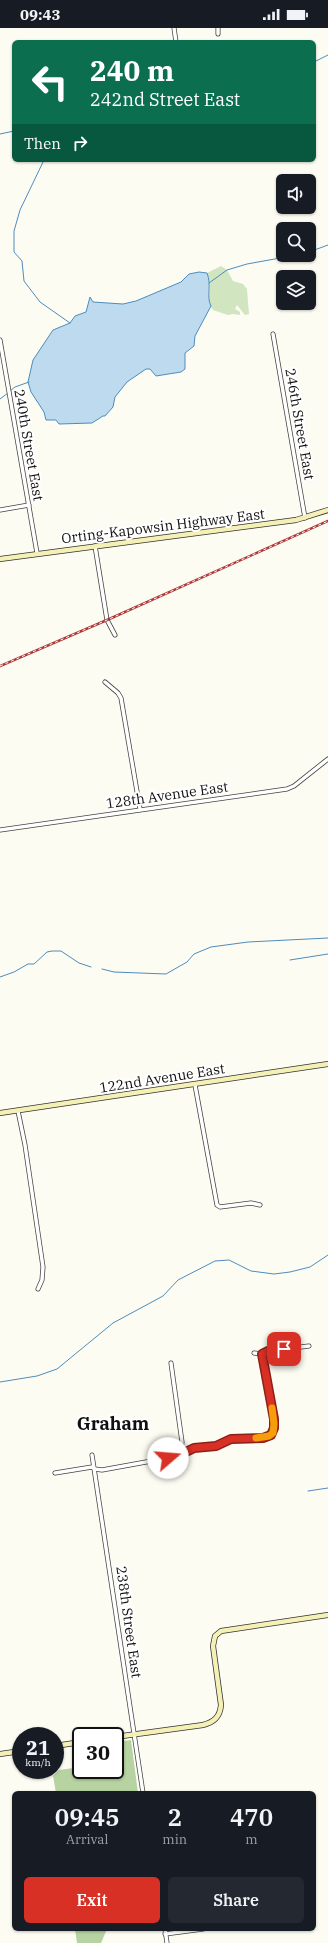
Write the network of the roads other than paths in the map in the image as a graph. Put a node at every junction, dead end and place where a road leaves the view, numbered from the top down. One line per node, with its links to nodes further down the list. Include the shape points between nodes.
1 (174, 28): 4 (street)
2 (218, 28): 3 (street)
3 (218, 34)
4 (176, 40)
5 (273, 334): 10 (street, 246th Street East)
6 (0, 340): 7 (street, 240th Street East)
7 (29, 505): 8 (street); 12 (street, 240th Street East)
8 (0, 510)
9 (328, 510): 10 (street, Orting-Kapowsin Highway East)
10 (305, 518): 11 (street, Orting-Kapowsin Highway East)
11 (95, 546): 12 (street, Orting-Kapowsin Highway East); 14 (street, via 107,620)
12 (36, 553): 13 (street, Orting-Kapowsin Highway East)
13 (0, 559)
14 (115, 635)
15 (105, 682): 17 (street, via 121,698)
16 (328, 759): 17 (street, 128th Avenue East, via 289,788)
17 (140, 809): 18 (street, 128th Avenue East)
18 (0, 830)
19 (328, 1064): 20 (street, 122nd Avenue East)
20 (195, 1085): 21 (street, 122nd Avenue East); 23 (street, via 217,1205)
21 (18, 1111): 22 (street, 122nd Avenue East); 24 (street, via 26,1145 42,1267 42,1280)
22 (0, 1113)
23 (260, 1205)
24 (38, 1289)
25 (309, 1346): 27 (street)
26 (254, 1353): 27 (street)
27 (262, 1354): 30 (street, via 274,1419 271,1435 263,1438 231,1439 216,1446 194,1448)
28 (171, 1364): 30 (street, via 182,1442 180,1450)
29 (92, 1455): 31 (street, 238th Street East)
30 (168, 1458): 31 (street)
31 (95, 1469): 32 (street, via 89,1467); 34 (street, 238th Street East)
32 (55, 1473)
33 (328, 1615): 34 (street, via 225,1630 216,1635 213,1646 221,1705 218,1717 203,1725)
34 (134, 1734): 35 (street); 38 (street, 238th Street East)
35 (124, 1736)
36 (12, 1752): 37 (street)
37 (0, 1754)
38 (144, 1791)
39 (164, 1931): 41 (street)
40 (188, 1931): 41 (street)
41 (165, 1934): 42 (street)
42 (167, 1943)

